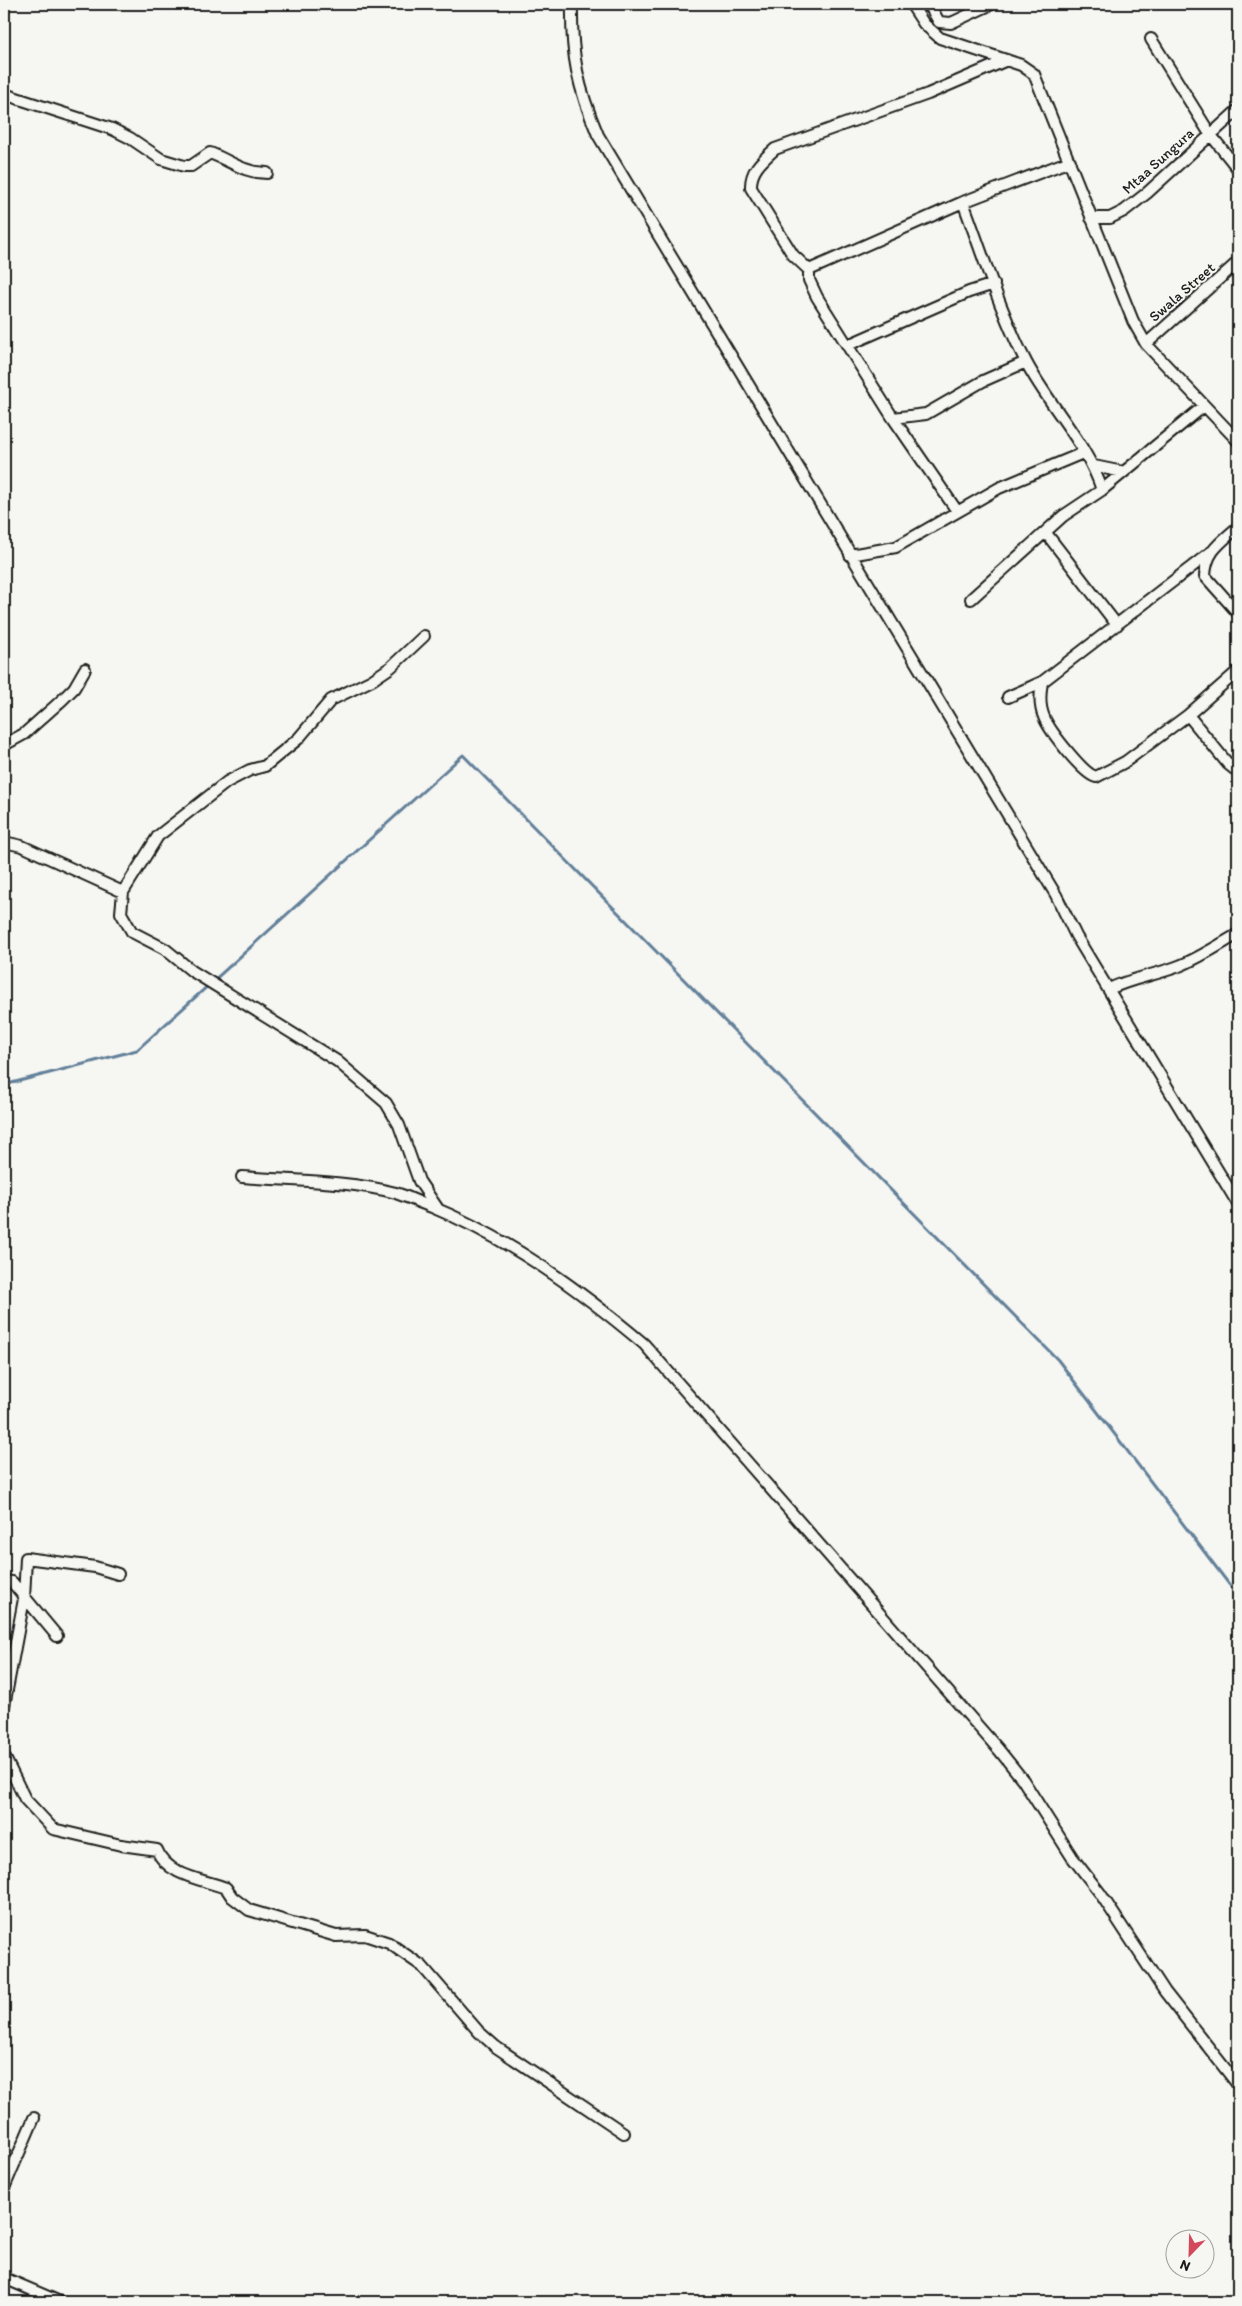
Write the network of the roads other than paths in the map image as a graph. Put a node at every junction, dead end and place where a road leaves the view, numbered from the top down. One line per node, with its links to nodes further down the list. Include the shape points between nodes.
1 (572, 4): 32 (street, via 573,60 598,136)
2 (911, 4): 6 (street, via 924,24 940,38)
3 (929, 4): 4 (street, via 938,22 947,24)
4 (992, 4)
5 (1151, 40): 9 (street)
6 (1007, 60): 10 (street, via 1034,74); 16 (street, via 928,94 775,149 758,164 750,178 751,188 793,254)
7 (4, 94): 12 (street, via 112,129 161,160 173,164 191,166 210,153 251,173)
8 (1238, 110): 9 (street, Mtaa Sungura)
9 (1210, 134): 11 (street); 14 (street, Mtaa Sungura, via 1124,211 1110,218)
10 (1070, 161): 13 (street); 14 (street)
11 (1238, 169)
12 (267, 173)
13 (963, 202): 16 (street); 17 (street)
14 (1091, 218): 18 (street, via 1133,321)
15 (1238, 262): 18 (street, Swala Street)
16 (809, 270): 19 (street, via 809,280 817,297)
17 (994, 284): 19 (street, via 951,299); 20 (street)
18 (1146, 344): 21 (street)
19 (848, 345): 22 (street)
20 (1026, 362): 22 (street, via 983,381 926,414); 24 (street)
21 (1204, 406): 23 (street); 26 (street)
22 (893, 418): 28 (street)
23 (1238, 441)
24 (1083, 453): 25 (street); 28 (street, via 999,488)
25 (1094, 466): 26 (street); 27 (street)
26 (1123, 472): 27 (street)
27 (1102, 490): 30 (street, via 1063,516)
28 (958, 512): 32 (street, via 896,547)
29 (1238, 527): 31 (street)
30 (1046, 533): 33 (street); 35 (street)
31 (1211, 552): 34 (street, via 1206,576); 35 (street)
32 (850, 555): 47 (street)
33 (971, 598)
34 (1238, 613)
35 (1117, 625): 39 (street)
36 (424, 636): 45 (street, via 392,667 330,700 298,739 265,766 227,782 158,836)
37 (85, 669): 42 (street, via 62,700 24,734)
38 (1238, 671): 41 (street)
39 (1042, 682): 40 (street); 41 (street, via 1040,701 1044,717 1079,766 1096,777 1125,762)
40 (1008, 697)
41 (1188, 715): 43 (street)
42 (4, 745)
43 (1238, 772)
44 (4, 842): 45 (street, via 22,846)
45 (123, 892): 50 (street, via 121,912 132,932 165,949 192,970 337,1061 386,1103 399,1125 419,1181)
46 (1238, 934): 47 (street, via 1182,965 1126,981)
47 (1109, 990): 49 (street)
48 (242, 1177): 50 (street, via 355,1185 398,1194)
49 (1238, 1204)
50 (439, 1210): 57 (street, via 511,1246 600,1307 644,1344 999,1750 1023,1780 1165,1992)
51 (118, 1574): 53 (street, via 95,1567 26,1558)
52 (4, 1581): 53 (street, via 12,1582)
53 (24, 1599): 54 (street); 55 (street)
54 (56, 1636)
55 (4, 1706)
56 (4, 1756): 59 (street, via 25,1799 53,1829 156,1850 161,1861 177,1872 226,1888 249,1910 336,1936 365,1935 389,1944 422,1966 496,2047)
57 (1238, 2085)
58 (34, 2118): 60 (street)
59 (624, 2133)
60 (4, 2188)
61 (4, 2278): 62 (street)
62 (60, 2302)

